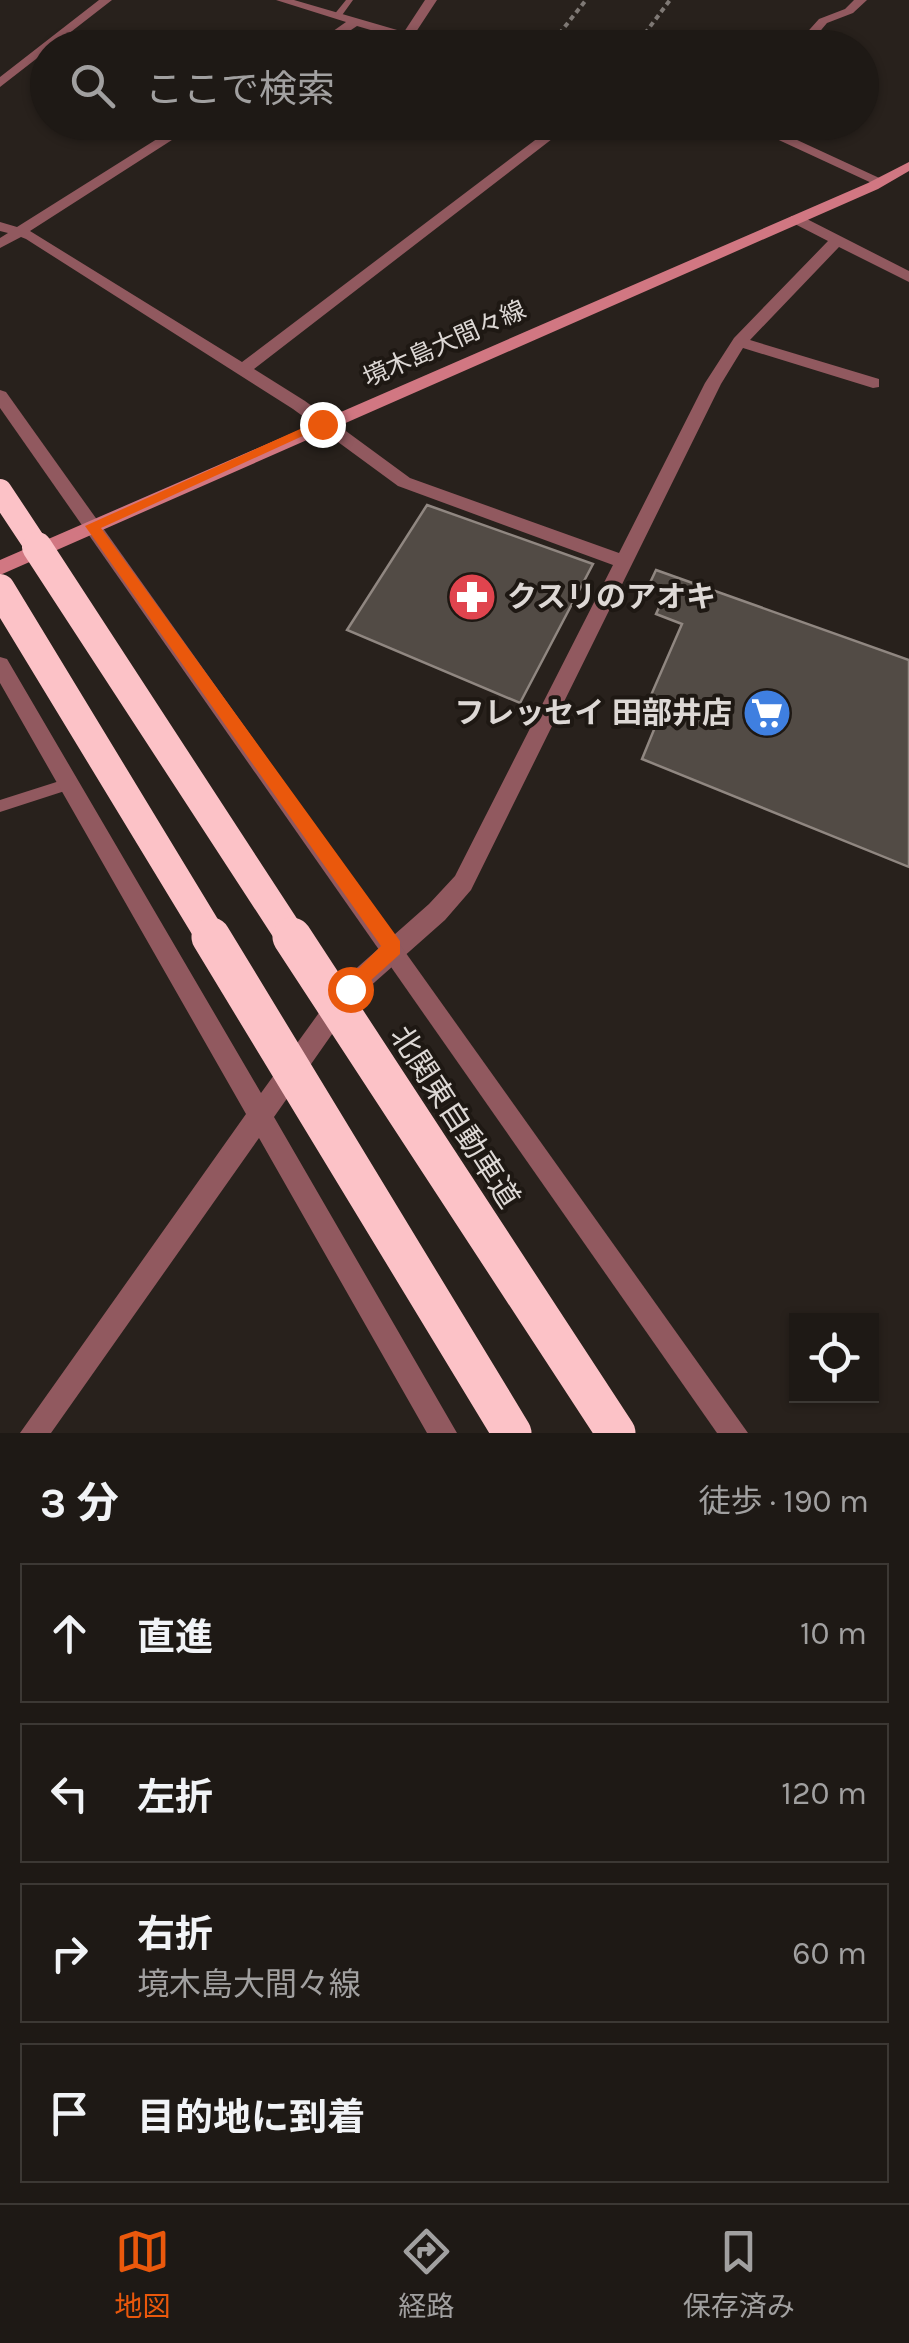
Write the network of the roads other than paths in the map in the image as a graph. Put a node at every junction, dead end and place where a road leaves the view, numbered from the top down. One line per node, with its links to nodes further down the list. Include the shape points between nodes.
1 (106, 0): 9 (street)
2 (282, 0): 6 (street)
3 (350, 0): 7 (lane)
4 (431, 0): 12 (street)
5 (861, 0): 13 (street)
6 (297, 2): 7 (street)
7 (337, 16): 8 (street)
8 (356, 22): 10 (street); 11 (street)
9 (67, 30)
10 (343, 30)
11 (385, 30)
12 (411, 30)
13 (814, 30)
14 (30, 59): 15 (street)
15 (0, 82)
16 (165, 140): 23 (street)
17 (544, 140): 28 (street)
18 (786, 140): 20 (street)
19 (909, 166): 20 (main road, 境木島大間々線)
20 (881, 182): 21 (main road, 境木島大間々線)
21 (796, 219): 24 (street); 31 (main road, 境木島大間々線)
22 (0, 226): 23 (street)
23 (19, 231): 25 (street); 28 (street)
24 (837, 240): 26 (street); 27 (street)
25 (0, 244)
26 (909, 276)
27 (738, 342): 29 (street); 34 (street)
28 (242, 370): 31 (street)
29 (873, 383)
30 (0, 396): 33 (street)
31 (322, 424): 33 (main road, 境木島大間々線); 34 (street, via 404,482)
32 (0, 491): 45 (highway, 北関東自動車道, bridge)
33 (92, 526): 35 (main road, 境木島大間々線); 40 (street)
34 (625, 562): 40 (street, via 462,883 443,910)
35 (0, 568)
36 (0, 589): 44 (highway, bridge)
37 (0, 665): 38 (street)
38 (68, 784): 39 (lane); 41 (street)
39 (0, 806)
40 (393, 948): 41 (street, via 350,989); 46 (street)
41 (262, 1118): 42 (street); 43 (street)
42 (34, 1433)
43 (443, 1433)
44 (512, 1433)
45 (616, 1433)
46 (734, 1433)

